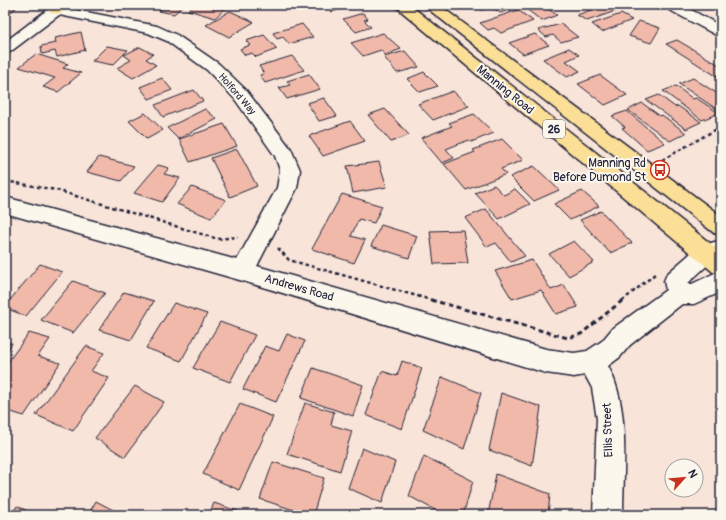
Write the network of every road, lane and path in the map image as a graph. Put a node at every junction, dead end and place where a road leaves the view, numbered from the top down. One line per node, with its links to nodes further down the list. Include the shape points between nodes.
1 (401, 5): 13 (main road, Manning Road / 26)
2 (430, 5): 11 (main road, Manning Road / 26)
3 (671, 5): 5 (street)
4 (59, 7): 6 (street); 12 (street, Holford Way, via 152,29 172,38 213,67 240,94 284,154 290,170 287,188)
5 (721, 32)
6 (5, 49)
7 (721, 127): 8 (path)
8 (658, 162)
9 (5, 181): 12 (path, via 56,190 218,239 243,237)
10 (5, 205): 14 (street, Andrews Road)
11 (721, 227)
12 (258, 241): 14 (street, Holford Way); 15 (path, via 277,248 290,260 568,338 581,334)
13 (716, 256): 17 (street, via 675,281)
14 (243, 271): 18 (street, Andrews Road, via 546,360 574,365)
15 (658, 272)
16 (721, 280): 17 (street, via 694,294)
17 (678, 294): 18 (street)
18 (592, 362): 19 (street, Ellis Street, via 604,385 610,419)
19 (608, 515)

